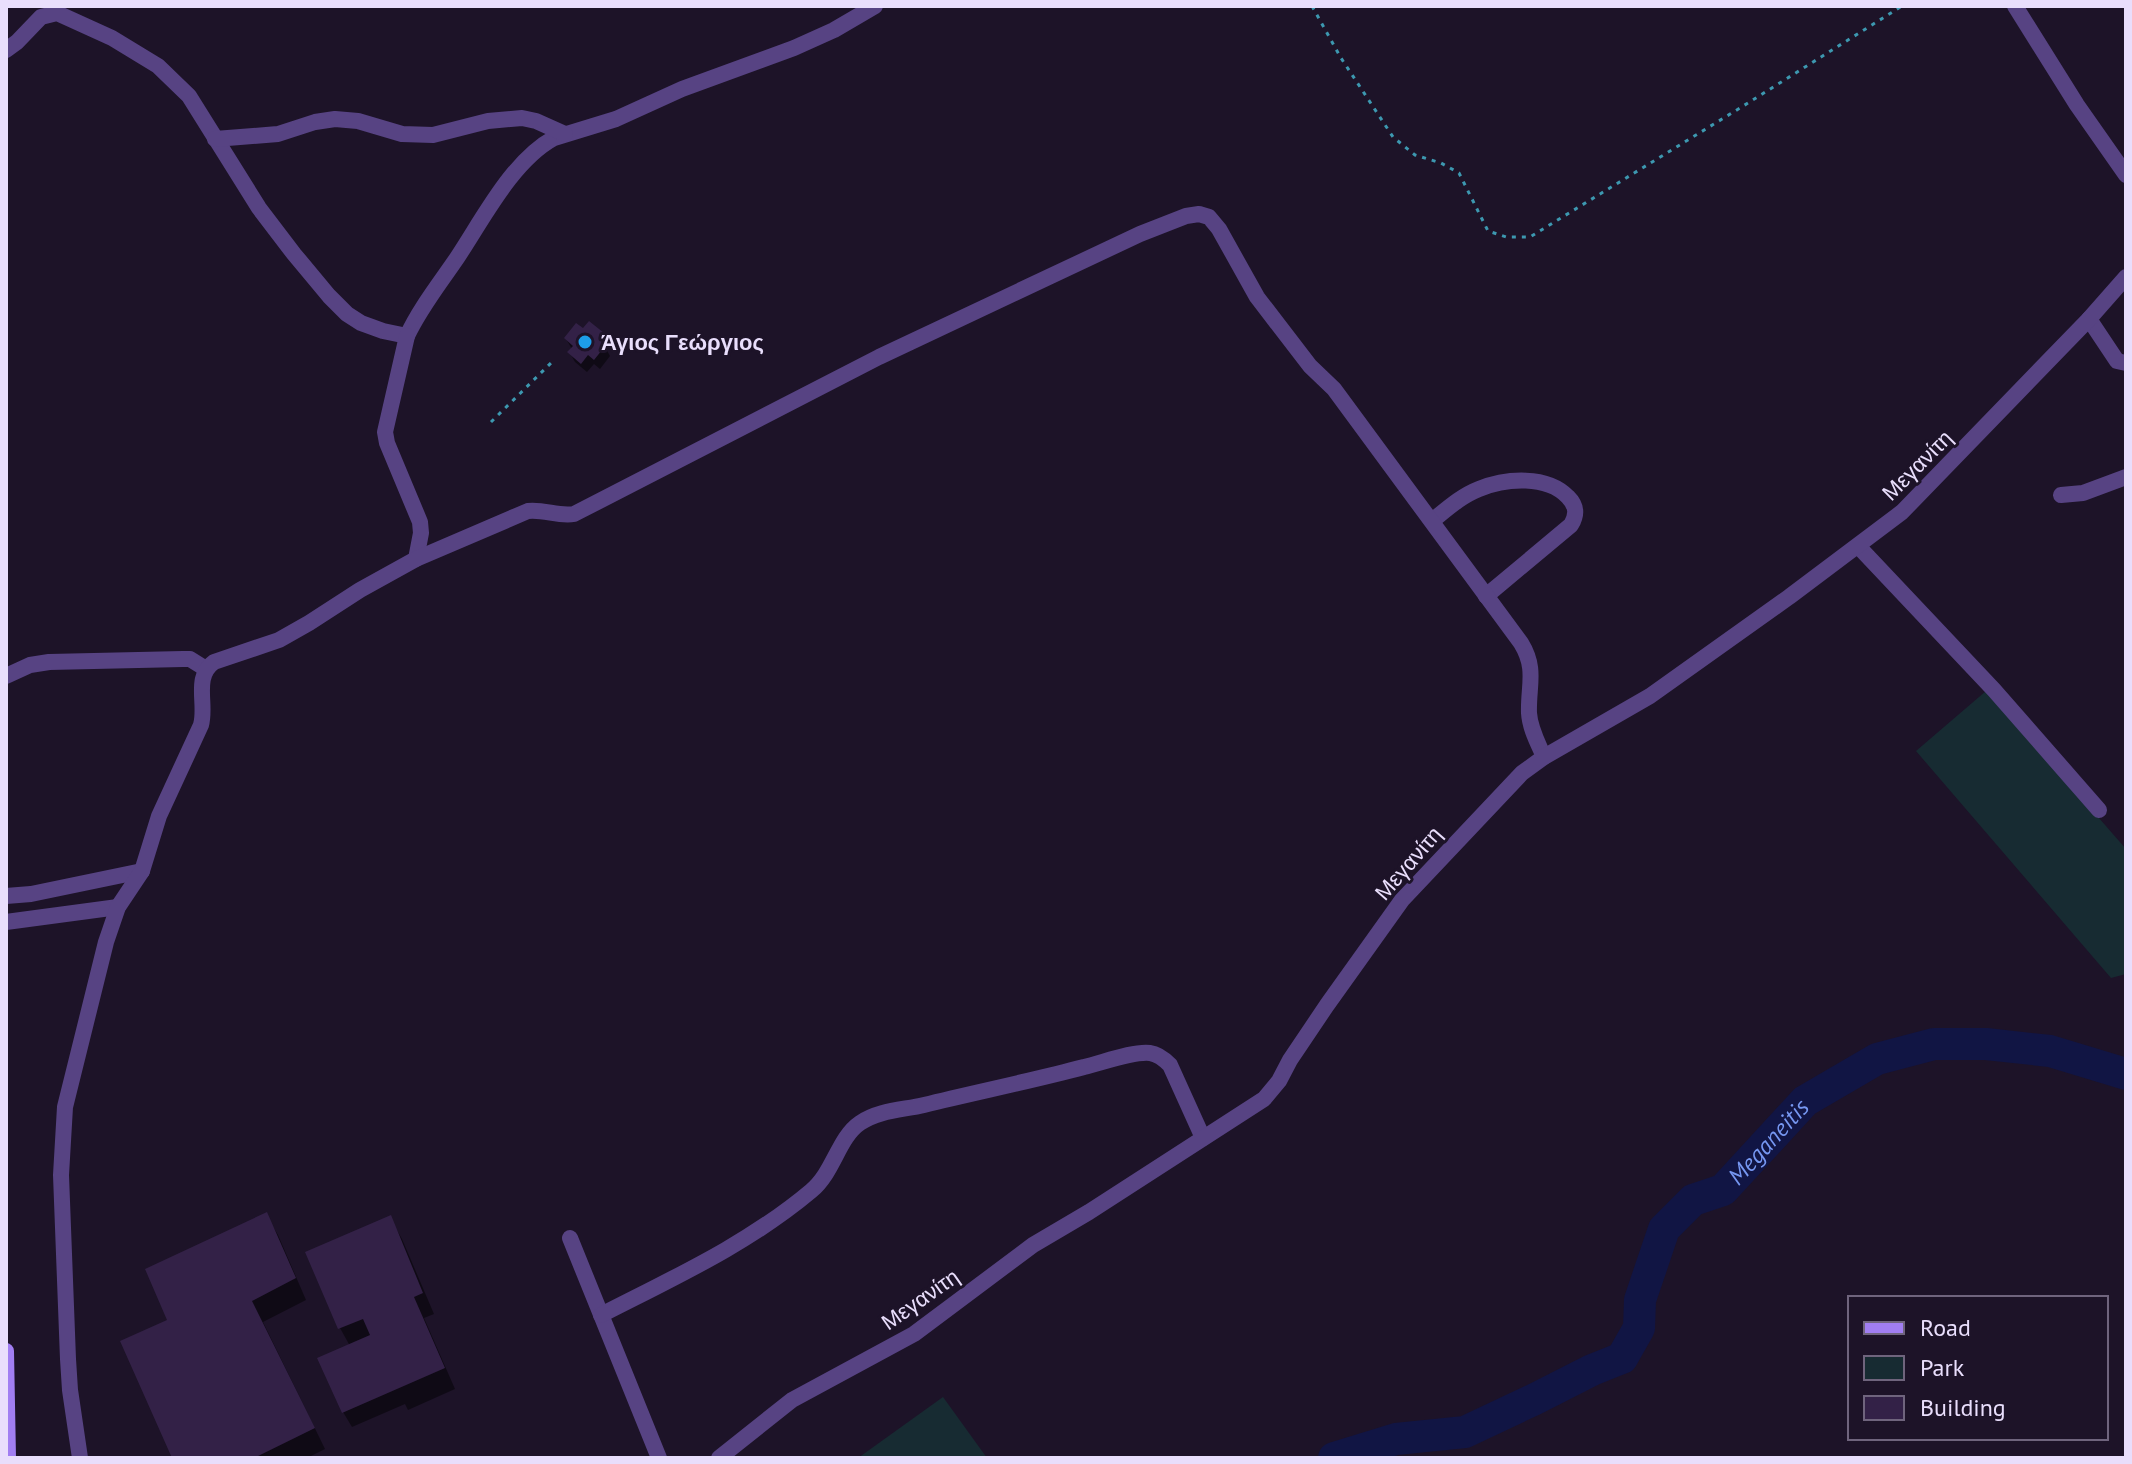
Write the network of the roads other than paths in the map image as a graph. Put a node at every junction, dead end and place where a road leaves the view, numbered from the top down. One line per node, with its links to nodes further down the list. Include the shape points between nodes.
1 (875, 6): 5 (street, via 794,48)
2 (2015, 6): 7 (street)
3 (51, 10): 4 (street); 6 (street, via 158,66 189,96)
4 (6, 50)
5 (565, 134): 6 (street, via 522,118 433,135 402,134 335,119 278,134); 10 (street, via 545,143 516,172)
6 (215, 139): 10 (street, via 267,218 329,296 361,323)
7 (2126, 175)
8 (2126, 277): 9 (street, Μεγανίτη)
9 (2089, 319): 11 (street); 16 (street, Μεγανίτη, via 1912,503)
10 (407, 336): 17 (street, via 385,432 420,522)
11 (2121, 362): 12 (street)
12 (2126, 377)
13 (2126, 477): 14 (street)
14 (2061, 495)
15 (1432, 521): 17 (street, via 1334,389 1257,297 1219,229 1199,214 1140,234 879,357 574,514 528,511); 18 (street); 18 (street, via 1467,494 1500,483 1546,483 1570,499 1575,507 1571,525)
16 (1858, 546): 21 (street, Μεγανίτη, via 1650,696); 22 (street)
17 (416, 559): 19 (street, via 279,640)
18 (1486, 596): 21 (street, via 1527,653 1532,676 1530,724)
19 (206, 669): 20 (street, via 190,659 49,662); 23 (street, via 201,725 159,816)
20 (6, 676)
21 (1544, 757): 27 (street, Μεγανίτη, via 1508,786 1402,900 1271,1091)
22 (2099, 810)
23 (142, 871): 24 (street); 25 (street)
24 (6, 896)
25 (118, 907): 26 (street); 32 (street, via 65,1107 61,1149 68,1359)
26 (6, 922)
27 (1203, 1138): 29 (street, via 1170,1065 1149,1053 883,1112 859,1123 813,1190 773,1220 724,1252); 34 (street, Μεγανίτη, via 1033,1245 914,1334 792,1400)
28 (570, 1238): 29 (street)
29 (601, 1315): 33 (street)
30 (6, 1351): 31 (main road)
31 (8, 1458)
32 (80, 1458)
33 (659, 1458)
34 (719, 1458)

